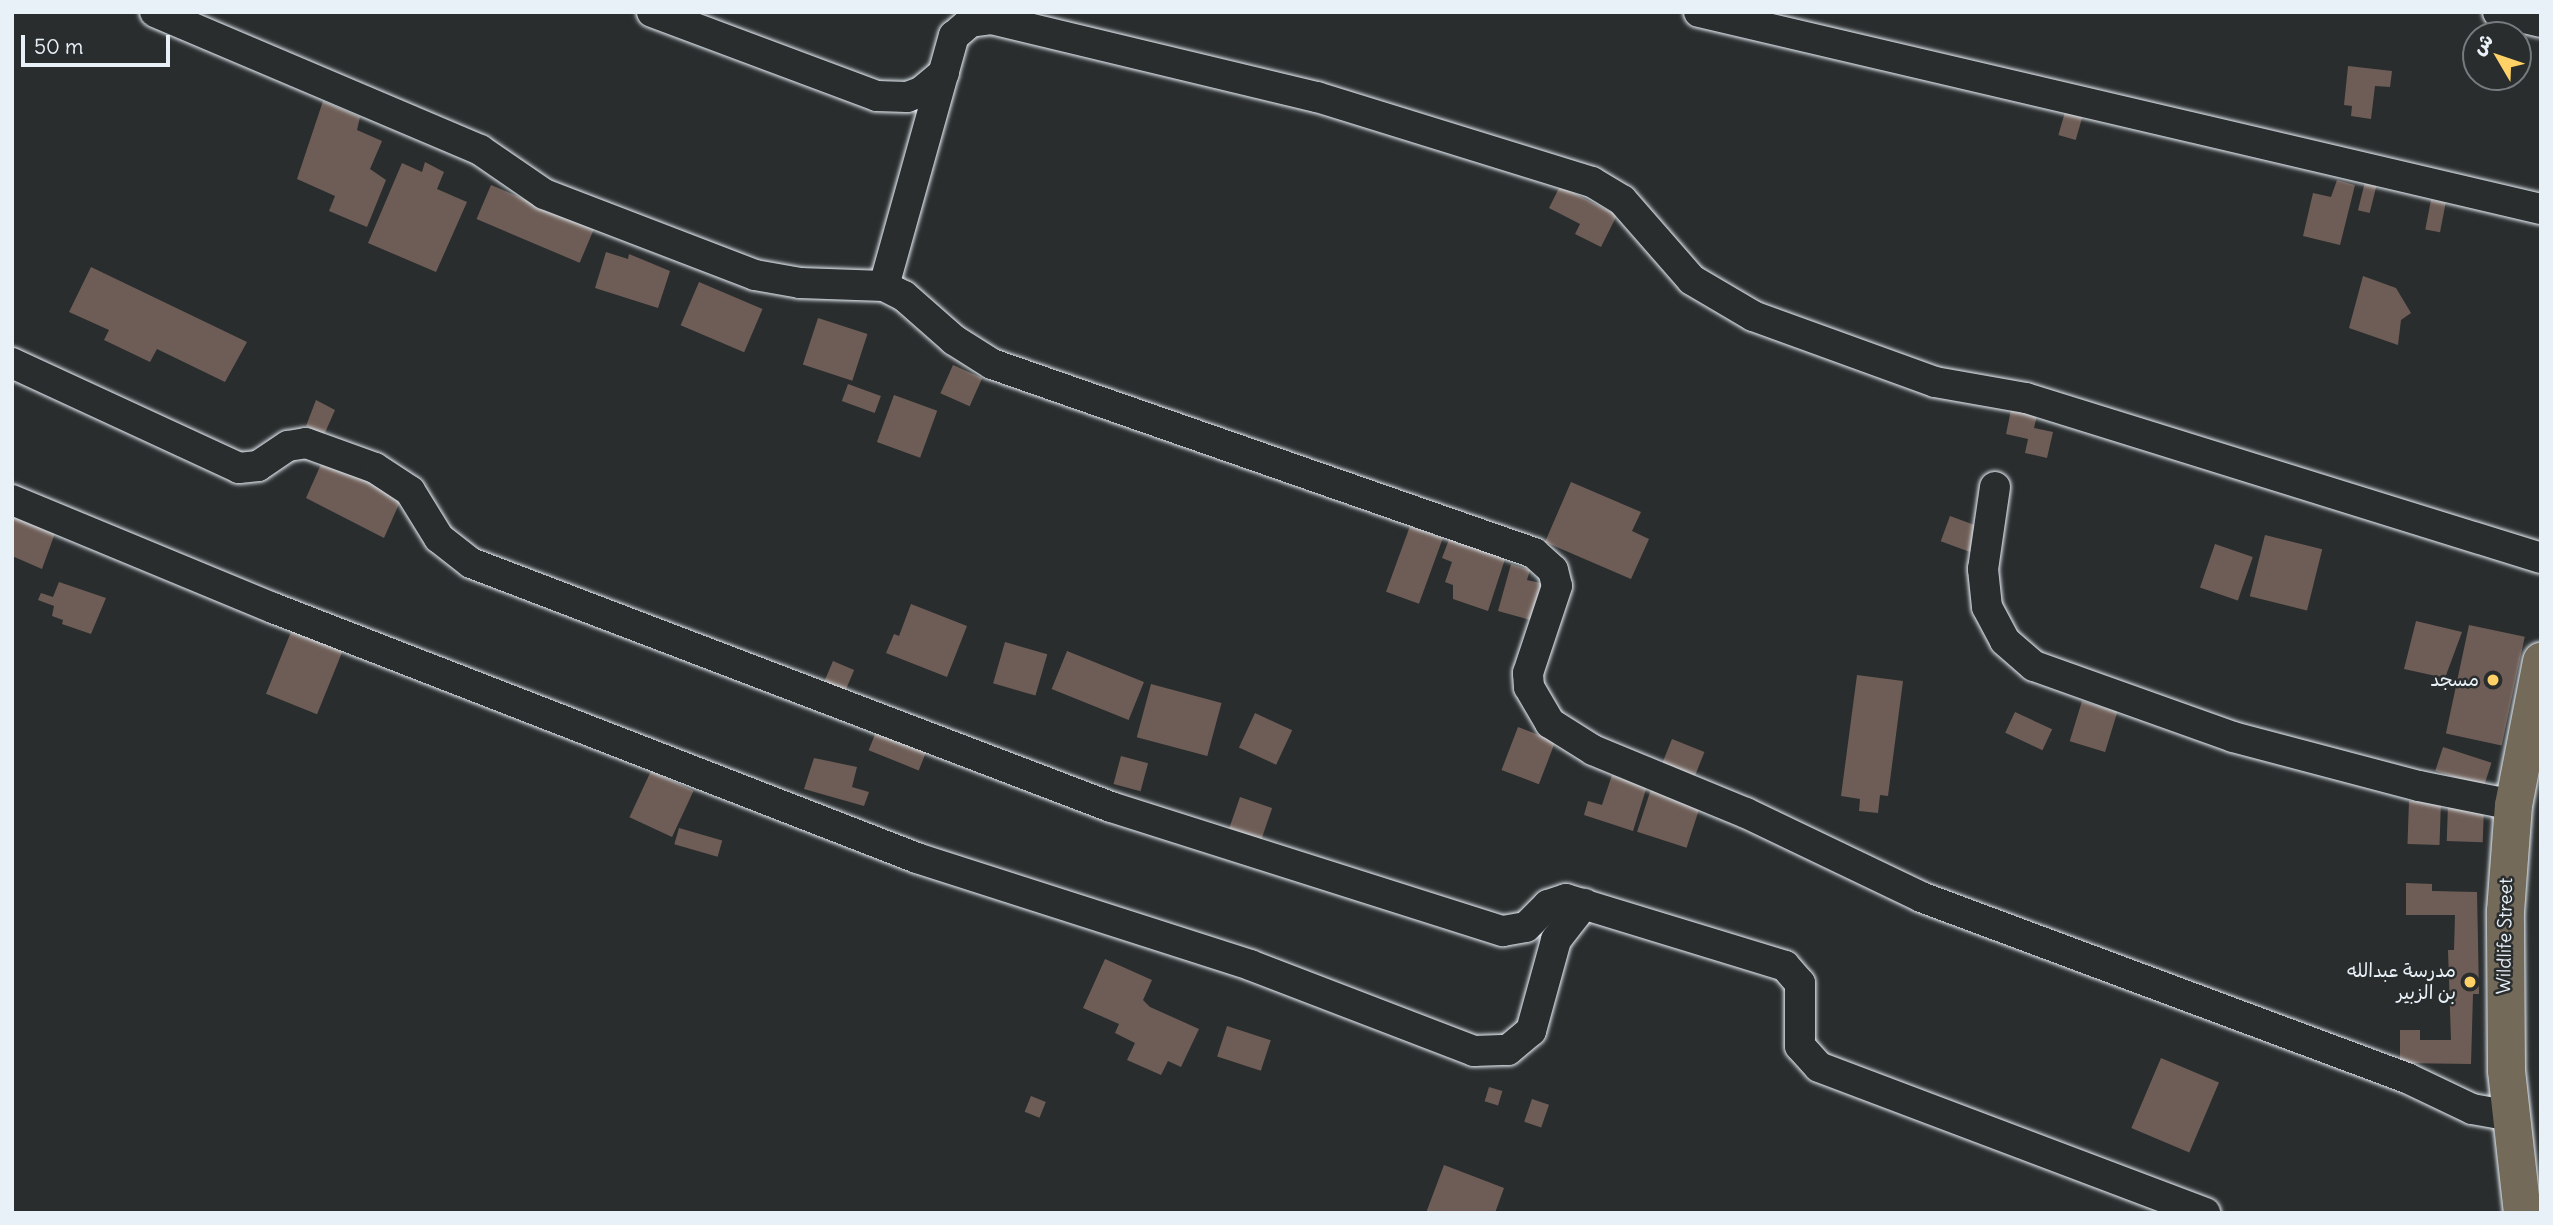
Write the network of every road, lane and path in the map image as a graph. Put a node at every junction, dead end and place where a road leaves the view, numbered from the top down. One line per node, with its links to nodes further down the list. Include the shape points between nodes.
1 (155, 12): 9 (street, via 480,150 544,194 755,275 800,283)
2 (652, 12): 7 (street, via 877,96 907,97)
3 (1699, 12): 8 (street)
4 (2498, 12): 6 (street)
5 (1015, 19): 7 (street, via 970,22 954,36); 13 (street, via 1317,97 1592,182 1622,200 1692,280 1754,316 1935,382 2026,398)
6 (2541, 22)
7 (944, 73): 9 (street)
8 (2541, 209)
9 (884, 286): 17 (street, via 904,296 954,340 992,364 1542,557 1553,570 1557,586 1528,673 1533,701 1550,723 1616,762 1746,813 1920,897 2407,1078 2472,1109)
10 (12, 363): 16 (street, via 239,468 258,466 288,446 306,443 375,468 410,491 439,538 471,563 1111,807 1503,931 1526,927 1553,901)
11 (1996, 487): 15 (street, via 1983,569 1987,607 2005,642 2034,666 2233,737 2418,786)
12 (12, 500): 16 (street, via 273,608 858,835 1009,889 1273,973 1474,1051 1507,1050 1531,1031 1556,940)
13 (2541, 558)
14 (2541, 661): 15 (main road, Wildlife Street)
15 (2512, 804): 17 (main road, Wildlife Street, via 2504,964)
16 (1584, 904): 19 (street, via 1792,970 1801,991 1800,1046 1819,1067)
17 (2511, 1116): 18 (main road, Wildlife Street)
18 (2528, 1209)
19 (2205, 1213)

